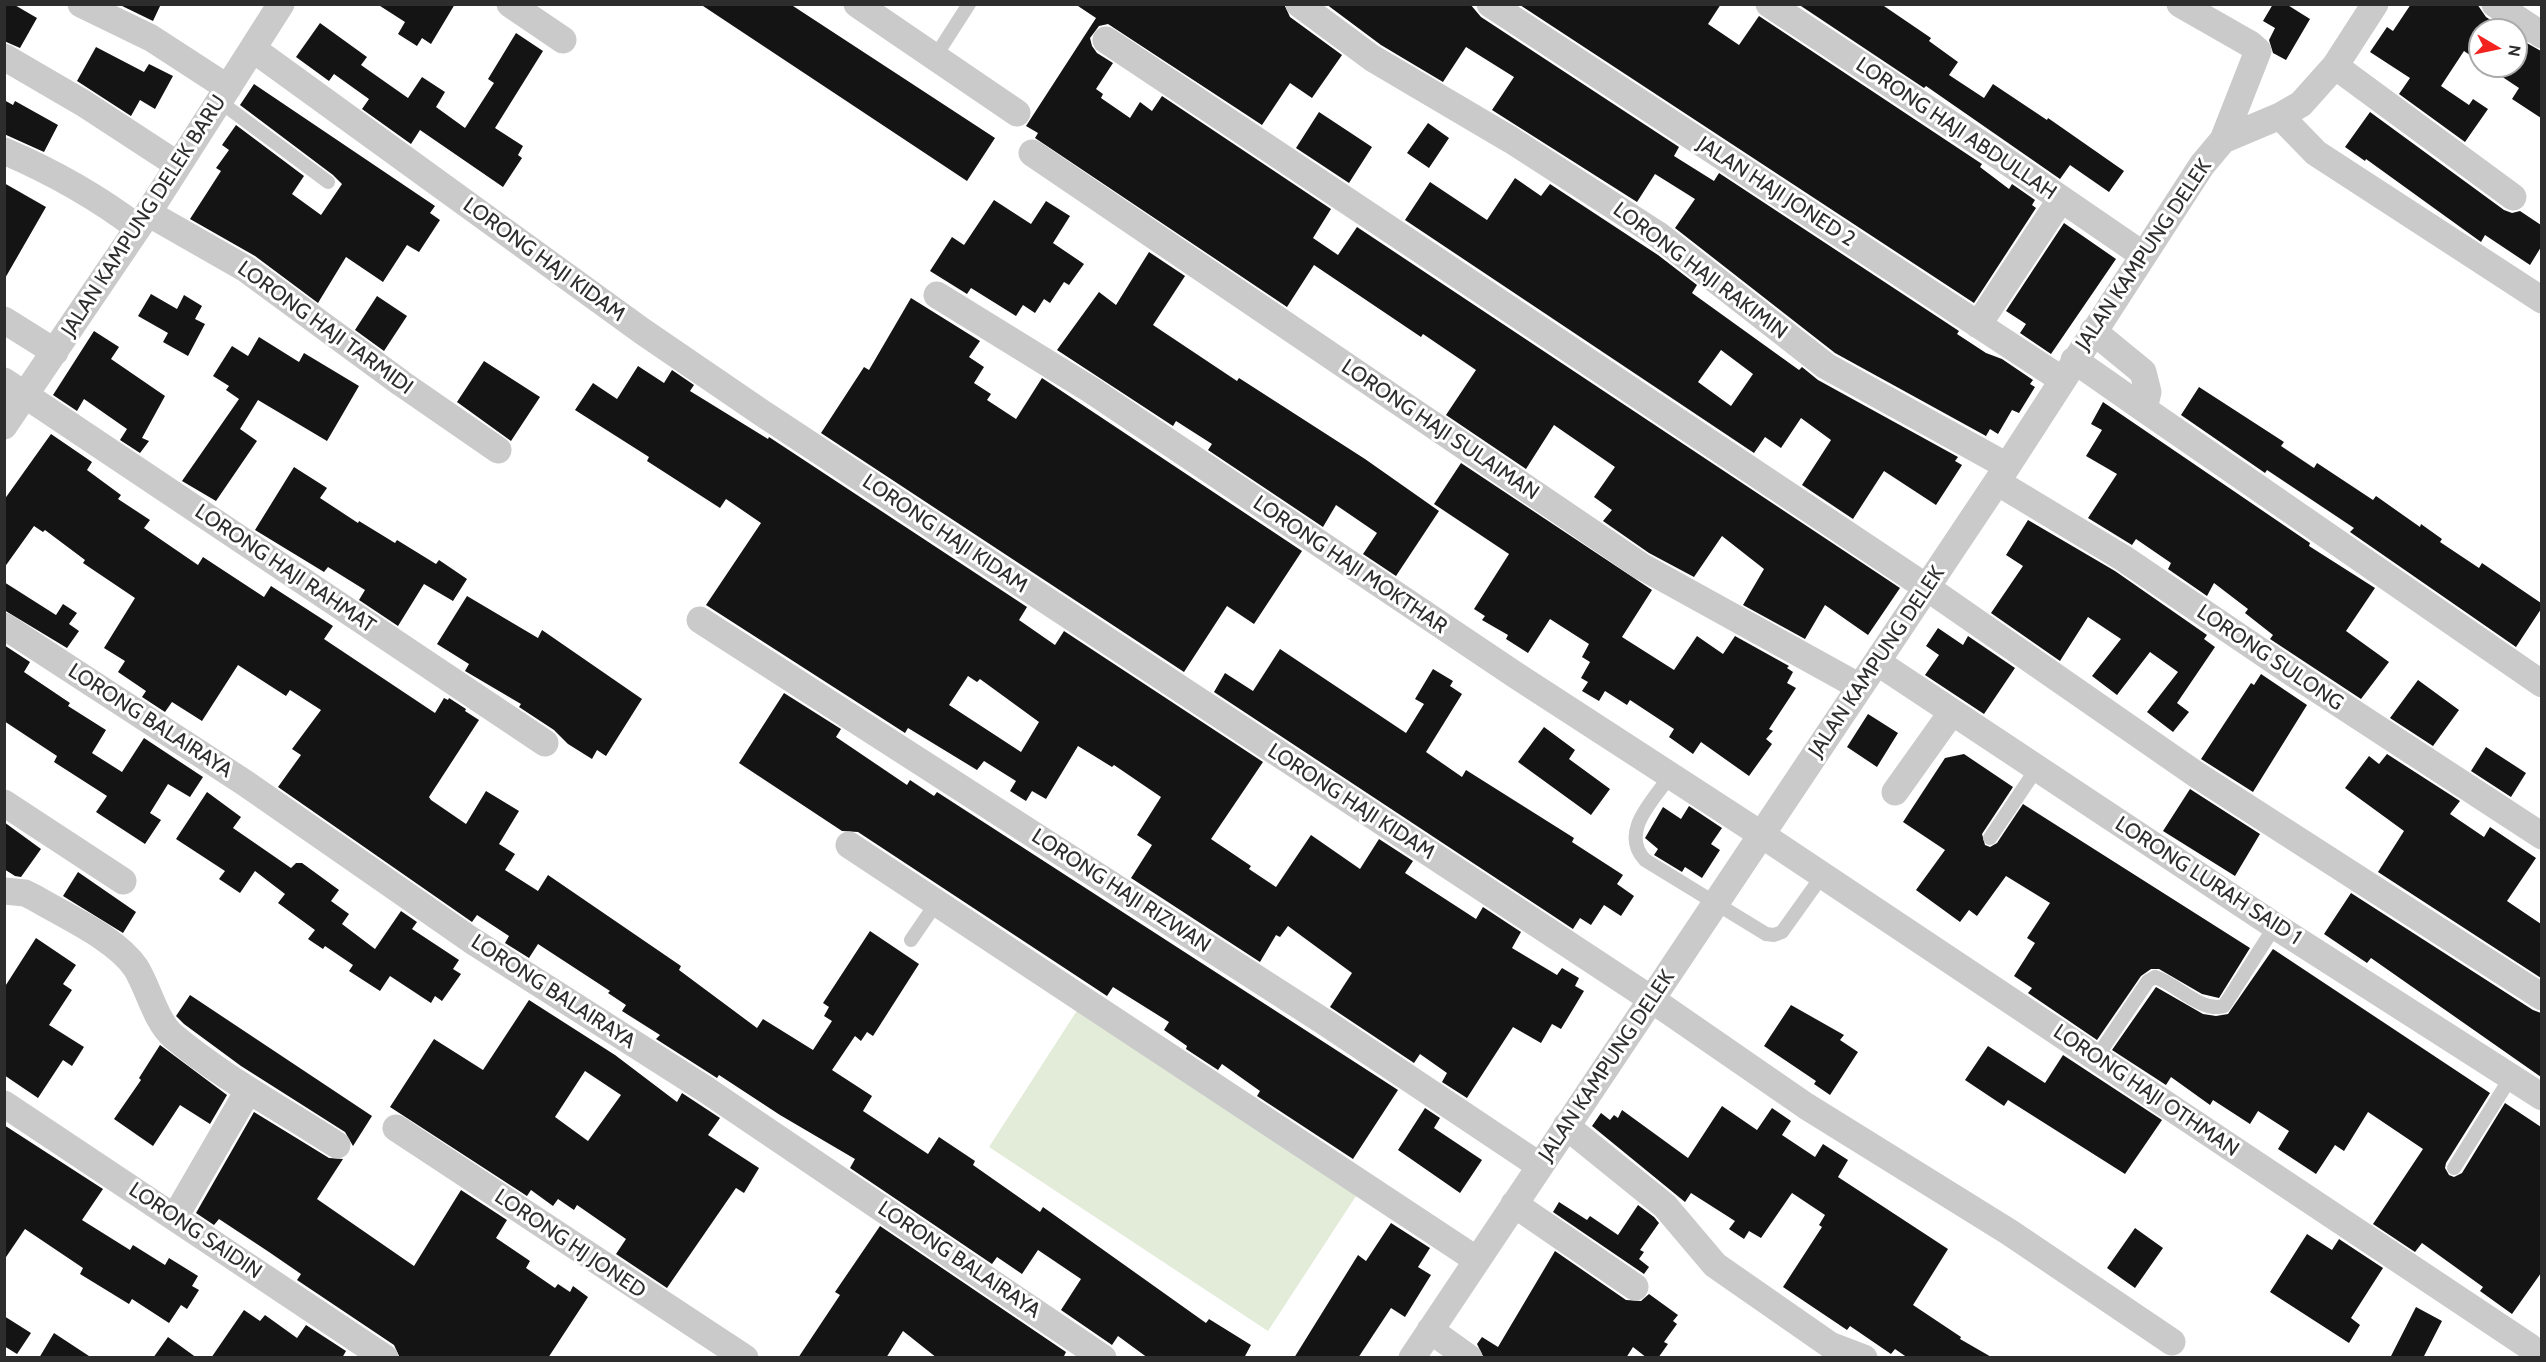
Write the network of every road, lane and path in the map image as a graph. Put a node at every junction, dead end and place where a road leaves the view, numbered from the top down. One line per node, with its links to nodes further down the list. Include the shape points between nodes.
1 (81, 4): 19 (street, via 151,38)
2 (281, 4): 15 (street, JALAN KAMPUNG DELEK BARU)
3 (510, 4): 13 (street)
4 (857, 4): 17 (street)
5 (969, 4): 17 (lane)
6 (1299, 4): 42 (street, LORONG HAJI RAKIMIN, via 1372,58 1511,140 1657,234 1826,366)
7 (1490, 4): 34 (street, JALAN HAJI JONED 2)
8 (1769, 4): 28 (street, LORONG HAJI ABDULLAH)
9 (2180, 4): 22 (street, via 2258,51)
10 (2375, 4): 18 (street, JALAN KAMPUNG DELEK)
11 (2495, 4): 12 (street)
12 (2541, 35)
13 (563, 40)
14 (1106, 40): 43 (street)
15 (252, 49): 19 (street, JALAN KAMPUNG DELEK BARU); 67 (street, LORONG HAJI KIDAM, via 642,331)
16 (4, 57): 25 (street)
17 (935, 57): 20 (street)
18 (2334, 66): 21 (street, JALAN KAMPUNG DELEK, via 2301,104); 27 (street)
19 (223, 95): 25 (street, JALAN KAMPUNG DELEK BARU); 26 (lane)
20 (1017, 113)
21 (2280, 116): 22 (street, JALAN KAMPUNG DELEK); 32 (street, via 2316,153)
22 (2223, 140): 30 (street, JALAN KAMPUNG DELEK)
23 (4, 151): 29 (street, LORONG HAJI TARMIDI, via 58,175 112,208)
24 (1032, 153): 48 (street, LORONG HAJI SULAIMAN, via 1641,566)
25 (178, 165): 29 (street, JALAN KAMPUNG DELEK BARU)
26 (328, 182)
27 (2513, 197)
28 (2061, 199): 30 (street, LORONG HAJI ABDULLAH); 34 (street)
29 (143, 220): 36 (street, JALAN KAMPUNG DELEK BARU); 41 (street, LORONG HAJI TARMIDI, via 246,269)
30 (2143, 255): 35 (street, JALAN KAMPUNG DELEK)
31 (937, 295): 52 (street, LORONG HAJI MOKTHAR, via 1090,390)
32 (2541, 300)
33 (4, 320): 36 (street)
34 (1978, 325): 37 (street, JALAN HAJI JONED 2)
35 (2093, 331): 37 (street, JALAN KAMPUNG DELEK); 39 (street, via 2143,372 2148,392)
36 (55, 352): 38 (street, JALAN KAMPUNG DELEK BARU)
37 (2068, 369): 39 (street, JALAN HAJI JONED 2); 42 (street, JALAN KAMPUNG DELEK)
38 (15, 388): 40 (street, JALAN KAMPUNG DELEK BARU); 50 (street, LORONG HAJI RAHMAT)
39 (2144, 409): 47 (street, JALAN HAJI JONED 2)
40 (4, 426)
41 (498, 450)
42 (2002, 474): 43 (street, JALAN KAMPUNG DELEK); 56 (street, LORONG SULONG, via 2294,675)
43 (1926, 587): 46 (street, JALAN KAMPUNG DELEK); 66 (street, via 2197,775)
44 (700, 620): 76 (street, LORONG HAJI RIZWAN, via 1323,1021)
45 (4, 626): 87 (street, LORONG BALAIRAYA, via 245,783 471,940 705,1089)
46 (1877, 662): 48 (street, JALAN KAMPUNG DELEK); 49 (street, LORONG LURAH SAID 1)
47 (2541, 684)
48 (1860, 687): 55 (street, JALAN KAMPUNG DELEK)
49 (1952, 712): 51 (street, LORONG LURAH SAID 1); 53 (street)
50 (545, 743)
51 (2037, 768): 57 (lane); 64 (street, LORONG LURAH SAID 1)
52 (1670, 776): 55 (street, LORONG HAJI MOKTHAR); 63 (lane, via 1638,824 1633,837 1636,850 1645,860)
53 (1895, 792)
54 (4, 803): 60 (street)
55 (1762, 835): 59 (street, LORONG HAJI OTHMAN); 63 (street, JALAN KAMPUNG DELEK)
56 (2541, 836)
57 (1990, 838)
58 (849, 845): 62 (street)
59 (1822, 876): 63 (lane, via 1782,932 1774,935); 68 (street, LORONG HAJI OTHMAN)
60 (123, 881)
61 (4, 891): 70 (street, via 35,898 113,946 135,967 171,1034)
62 (937, 902): 65 (lane); 80 (street)
63 (1716, 904): 67 (street, JALAN KAMPUNG DELEK)
64 (2276, 926): 68 (lane, via 2224,1006 2206,1006 2155,977 2148,981); 69 (street, LORONG LURAH SAID 1)
65 (911, 940)
66 (2541, 997)
67 (1651, 999): 73 (street, JALAN KAMPUNG DELEK); 83 (street, LORONG HAJI KIDAM, via 1806,1106 2009,1233)
68 (2096, 1058): 84 (street, LORONG HAJI OTHMAN)
69 (2511, 1077): 71 (street, LORONG LURAH SAID 1); 77 (lane)
70 (248, 1090): 75 (street); 79 (street)
71 (2541, 1097)
72 (4, 1104): 79 (street, LORONG SAIDIN)
73 (1566, 1126): 76 (street, JALAN KAMPUNG DELEK); 90 (street, via 1665,1206 1715,1265 1830,1346)
74 (396, 1128): 86 (street, LORONG HJ JONED)
75 (337, 1145)
76 (1540, 1166): 78 (street, JALAN KAMPUNG DELEK)
77 (2454, 1168)
78 (1514, 1204): 80 (street, JALAN KAMPUNG DELEK); 81 (street)
79 (175, 1217): 85 (street, LORONG SAIDIN)
80 (1477, 1260): 82 (street, JALAN KAMPUNG DELEK)
81 (1635, 1287)
82 (1430, 1330): 88 (street, JALAN KAMPUNG DELEK); 89 (street)
83 (2172, 1342)
84 (2530, 1347)
85 (385, 1358)
86 (745, 1358)
87 (1102, 1358)
88 (1412, 1358)
89 (1469, 1358)
90 (1864, 1358)

